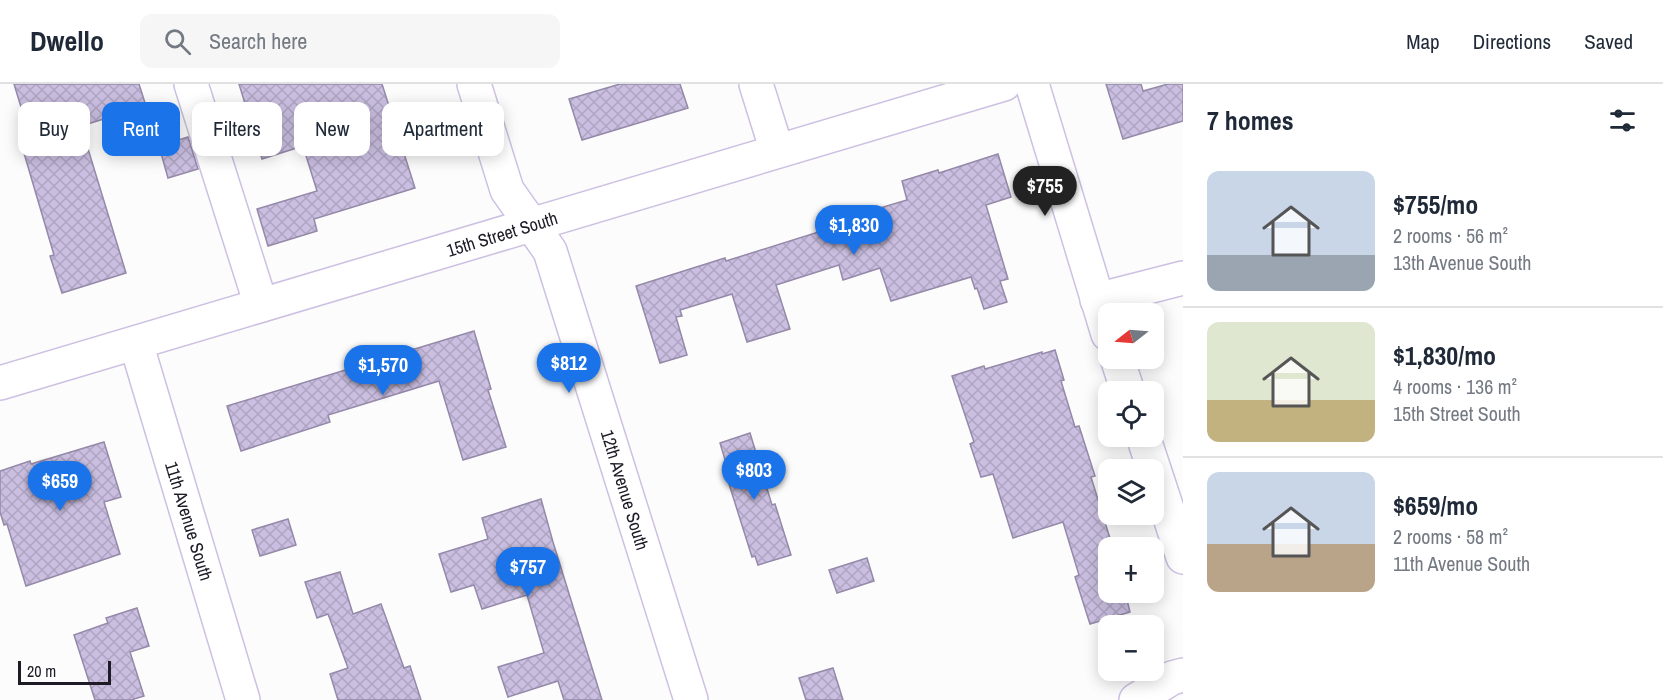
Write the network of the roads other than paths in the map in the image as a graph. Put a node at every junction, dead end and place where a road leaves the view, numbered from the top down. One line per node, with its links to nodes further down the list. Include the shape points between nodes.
1 (191, 84): 11 (street)
2 (474, 84): 7 (street, 12th Avenue South, via 507,190)
3 (756, 84): 6 (street)
4 (1004, 84): 6 (street, 15th Street South)
5 (1032, 84): 9 (street)
6 (777, 151): 7 (street, 15th Street South)
7 (532, 224): 11 (street, 15th Street South); 18 (street, 12th Avenue South, via 550,251)
8 (1183, 278): 9 (street)
9 (1097, 300): 10 (street)
10 (1098, 303)
11 (261, 305): 12 (street, 15th Street South)
12 (136, 343): 13 (street, 15th Street South); 17 (street, 11th Avenue South)
13 (0, 383)
14 (1147, 447): 15 (street)
15 (1183, 557)
16 (1183, 675): 19 (street)
17 (243, 700)
18 (691, 700)
19 (1136, 700)

